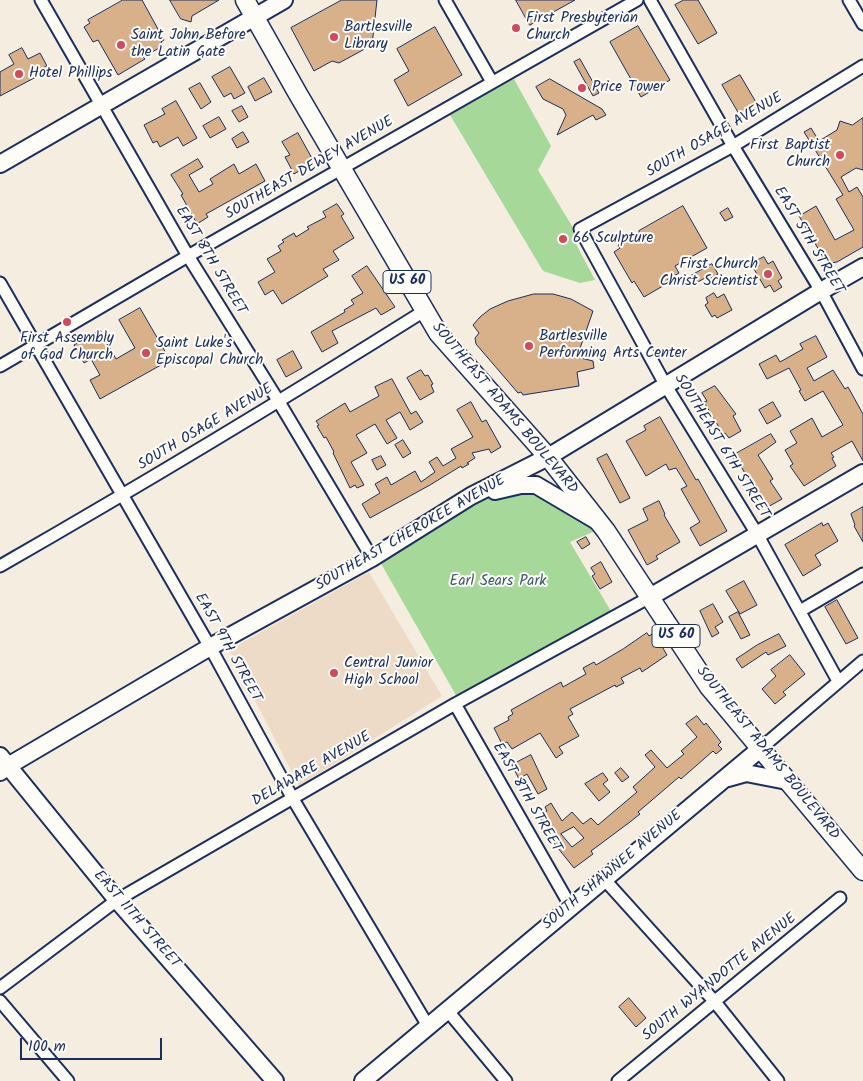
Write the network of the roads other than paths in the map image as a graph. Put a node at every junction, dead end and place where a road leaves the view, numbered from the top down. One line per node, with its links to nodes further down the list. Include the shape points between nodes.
1 (41, 0): 12 (street, EAST 8TH STREET)
2 (245, 0): 8 (main road, US 60)
3 (284, 0): 8 (street)
4 (445, 0): 11 (street)
5 (637, 0): 11 (street, SOUTHEAST DEWEY AVENUE)
6 (650, 0): 13 (street, EAST 5TH STREET)
7 (849, 0): 9 (street)
8 (255, 17): 12 (street); 15 (main road, SOUTHEAST ADAMS BOULEVARD / US 60)
9 (863, 24)
10 (863, 66): 13 (street, SOUTH OSAGE AVENUE)
11 (492, 82): 15 (street, SOUTHEAST DEWEY AVENUE)
12 (103, 106): 14 (street); 17 (street, EAST 8TH STREET)
13 (733, 146): 16 (street, SOUTH OSAGE AVENUE); 20 (street, EAST 5TH STREET)
14 (0, 164)
15 (341, 168): 17 (street, SOUTHEAST DEWEY AVENUE); 21 (main road, SOUTHEAST ADAMS BOULEVARD / US 60)
16 (580, 229): 25 (street, SOUTHEAST 6TH STREET)
17 (188, 256): 22 (street, SOUTHEAST DEWEY AVENUE); 26 (street, EAST 8TH STREET)
18 (863, 267): 20 (street, SOUTHEAST CHEROKEE AVENUE)
19 (0, 283): 22 (street, EAST 9TH STREET)
20 (821, 291): 24 (street, EAST 5TH STREET); 25 (street, SOUTHEAST CHEROKEE AVENUE)
21 (424, 311): 26 (street, SOUTH OSAGE AVENUE); 27 (main road, SOUTHEAST ADAMS BOULEVARD / US 60, via 438,334)
22 (35, 345): 23 (street, SOUTHEAST DEWEY AVENUE); 29 (street, EAST 9TH STREET)
23 (0, 366)
24 (863, 369)
25 (666, 386): 27 (street, SOUTHEAST CHEROKEE AVENUE); 32 (street, SOUTHEAST 6TH STREET)
26 (279, 402): 29 (street, SOUTH OSAGE AVENUE); 33 (street, EAST 8TH STREET)
27 (548, 457): 30 (street, SOUTHEAST CHEROKEE AVENUE); 31 (main road, SOUTHEAST ADAMS BOULEVARD / US 60)
28 (863, 473): 32 (street)
29 (123, 496): 34 (street, SOUTH OSAGE AVENUE); 38 (street, EAST 9TH STREET)
30 (471, 496): 31 (street, via 521,485 536,486); 33 (street, SOUTHEAST CHEROKEE AVENUE)
31 (597, 521): 36 (main road, SOUTHEAST ADAMS BOULEVARD / US 60)
32 (757, 534): 36 (street); 37 (street, SOUTHEAST 6TH STREET)
33 (372, 558): 38 (street, SOUTHEAST CHEROKEE AVENUE)
34 (0, 566)
35 (863, 574): 37 (street)
36 (650, 597): 41 (street, DELAWARE AVENUE); 42 (main road, SOUTHEAST ADAMS BOULEVARD / US 60, via 709,687)
37 (800, 611): 40 (street, SOUTHEAST 6TH STREET)
38 (210, 647): 43 (street, SOUTHEAST CHEROKEE AVENUE); 46 (street, EAST 9TH STREET)
39 (863, 660): 40 (street, SOUTH SHAWNEE AVENUE)
40 (838, 680): 42 (street, SOUTH SHAWNEE AVENUE)
41 (455, 704): 46 (street, DELAWARE AVENUE); 51 (street, EAST 8TH STREET)
42 (760, 749): 44 (street, SOUTH SHAWNEE AVENUE); 45 (main road, SOUTHEAST ADAMS BOULEVARD / US 60)
43 (3, 765): 50 (street, EAST 11TH STREET)
44 (724, 779): 45 (street, via 746,773); 48 (street, SOUTH SHAWNEE AVENUE)
45 (787, 781): 47 (main road, SOUTHEAST ADAMS BOULEVARD / US 60)
46 (293, 799): 50 (street, DELAWARE AVENUE); 56 (street, EAST 9TH STREET)
47 (863, 871)
48 (604, 879): 51 (street, SOUTH SHAWNEE AVENUE); 54 (street)
49 (840, 898): 54 (street, SOUTH WYANDOTTE AVENUE)
50 (118, 900): 52 (street, DELAWARE AVENUE); 58 (street, EAST 11TH STREET)
51 (571, 907): 55 (street, SOUTH SHAWNEE AVENUE)
52 (0, 988)
53 (0, 1001): 57 (street)
54 (715, 1002): 61 (street, SOUTH WYANDOTTE AVENUE); 62 (street)
55 (447, 1010): 56 (street, SOUTH SHAWNEE AVENUE); 60 (street)
56 (428, 1026): 59 (street, SOUTH SHAWNEE AVENUE)
57 (68, 1081)
58 (275, 1081)
59 (363, 1081)
60 (506, 1081)
61 (618, 1081)
62 (778, 1081)

